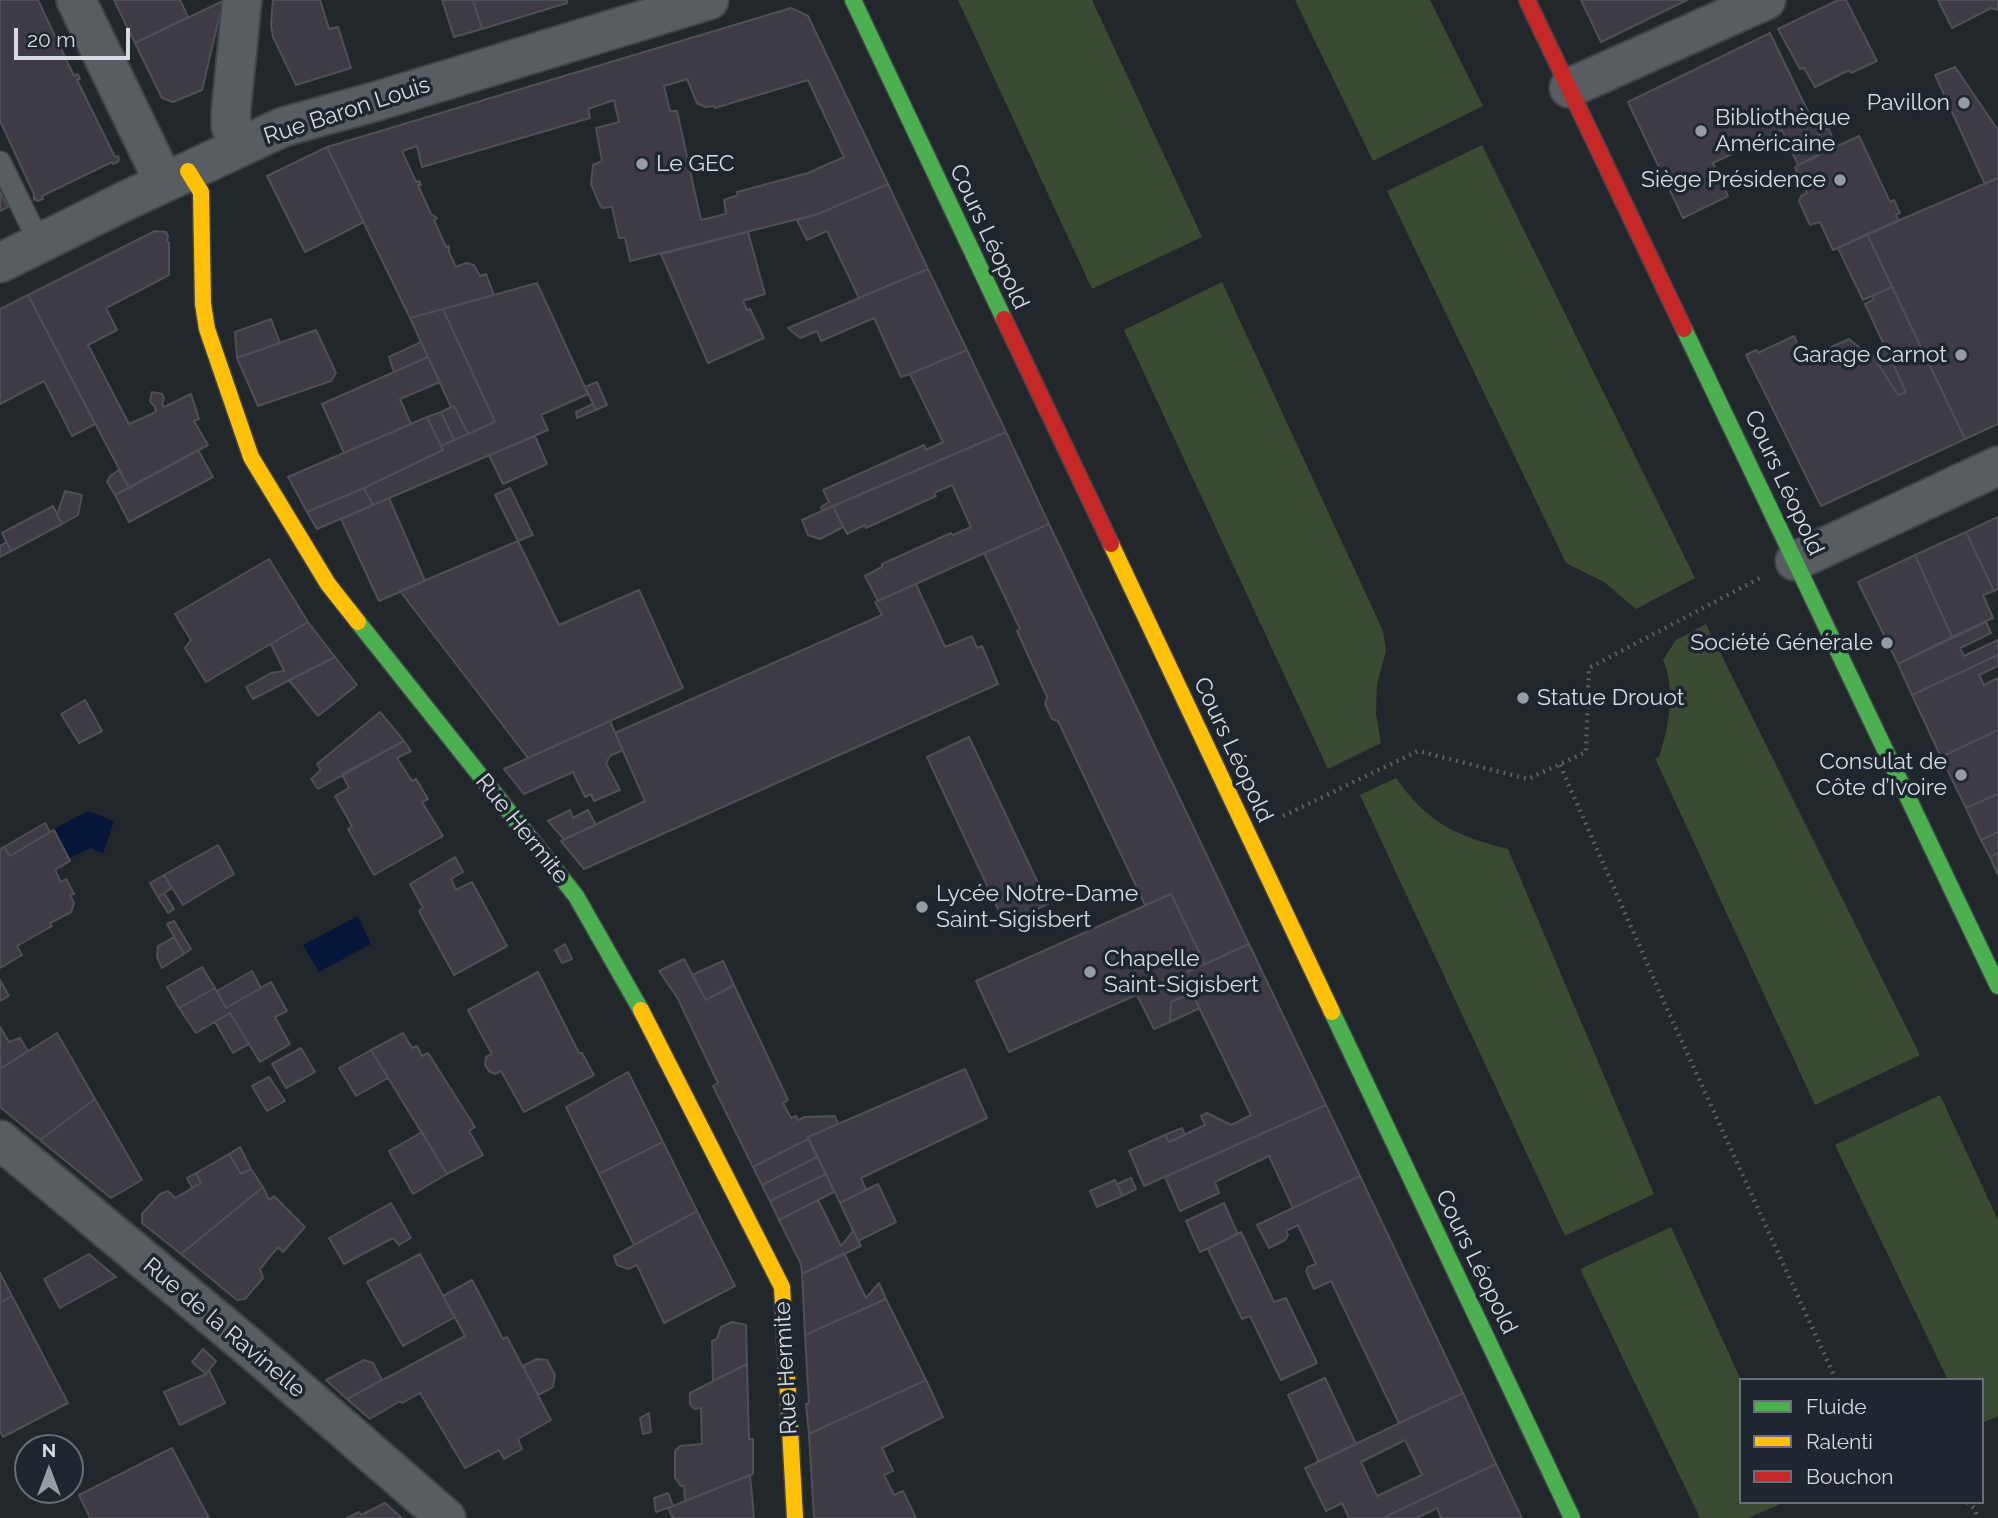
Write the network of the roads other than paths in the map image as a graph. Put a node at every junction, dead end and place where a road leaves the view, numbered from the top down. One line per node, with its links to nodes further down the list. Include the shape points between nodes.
1 (76, 0): 10 (street)
2 (242, 0): 8 (street, via 230,111 230,127)
3 (709, 0): 8 (street, Rue Baron Louis, via 283,127)
4 (853, 0): 19 (street, Cours Léopold)
5 (1527, 0): 7 (street, Cours Léopold)
6 (1766, 0): 7 (street)
7 (1569, 88): 14 (street, Cours Léopold)
8 (240, 147): 10 (street, Rue Baron Louis)
9 (0, 162): 11 (lane)
10 (176, 176): 11 (street, Rue Baron Louis); 18 (street, Rue Hermite, via 201,192 207,329 251,457 328,584 576,896 660,1044 782,1287)
11 (40, 244): 12 (street, Rue Baron Louis)
12 (0, 263)
13 (1998, 466): 14 (street)
14 (1796, 561): 15 (street, Cours Léopold)
15 (1998, 986)
16 (0, 1140): 17 (street, Rue de la Ravinelle)
17 (446, 1518)
18 (795, 1518)
19 (1572, 1518)

